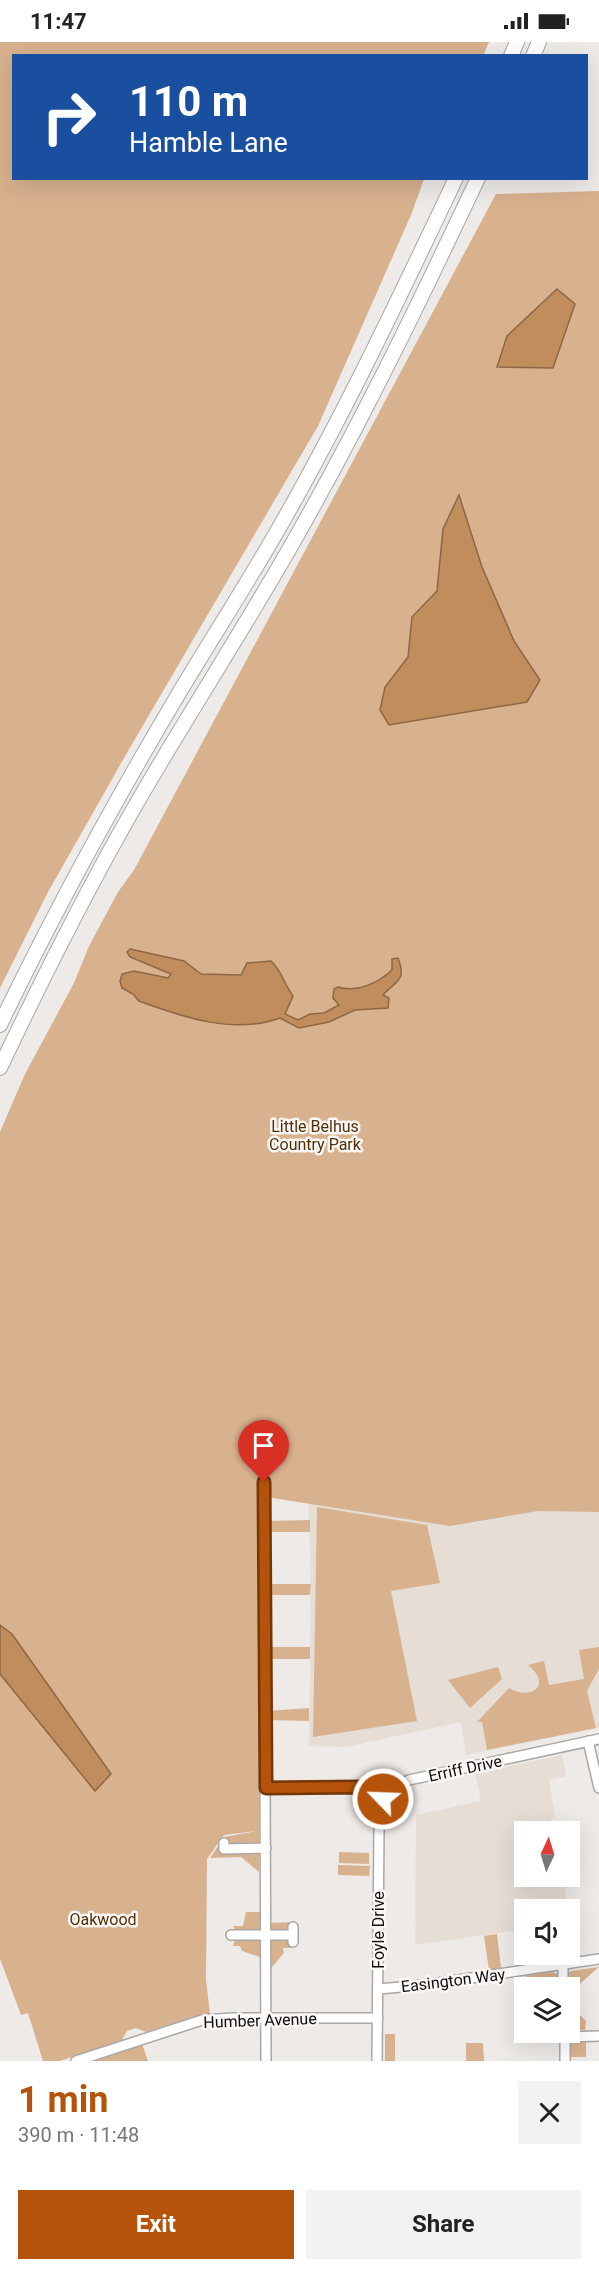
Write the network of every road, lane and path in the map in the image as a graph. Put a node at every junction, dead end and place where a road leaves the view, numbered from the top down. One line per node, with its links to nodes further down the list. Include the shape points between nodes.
1 (455, 180): 3 (highway, via 299,491 105,821)
2 (477, 180): 4 (highway, via 328,478 118,835)
3 (0, 1025)
4 (0, 1068)
5 (264, 1482): 8 (street)
6 (599, 1739): 7 (street, Erriff Drive)
7 (588, 1741): 9 (street); 10 (street, Erriff Drive, via 410,1780 396,1786)
8 (266, 1788): 10 (street, via 358,1787); 11 (street)
9 (599, 1788)
10 (383, 1799): 20 (street, Foyle Drive, via 379,1829)
11 (266, 1848): 12 (street); 15 (street)
12 (224, 1850)
13 (231, 1934): 15 (street)
14 (293, 1934): 15 (street)
15 (265, 1935): 21 (street)
16 (599, 1959): 17 (street, Easington Way)
17 (580, 1962)
18 (563, 1965): 19 (street); 20 (street, Easington Way)
19 (563, 1977)
20 (378, 1989): 22 (street, Foyle Drive)
21 (265, 2018): 22 (street, Humber Avenue); 26 (street, Humber Avenue, via 202,2020); 27 (street)
22 (378, 2018): 28 (street, Foyle Drive)
23 (580, 2035): 24 (street)
24 (599, 2036)
25 (565, 2043): 29 (street)
26 (76, 2061)
27 (266, 2061)
28 (377, 2061)
29 (565, 2061)

